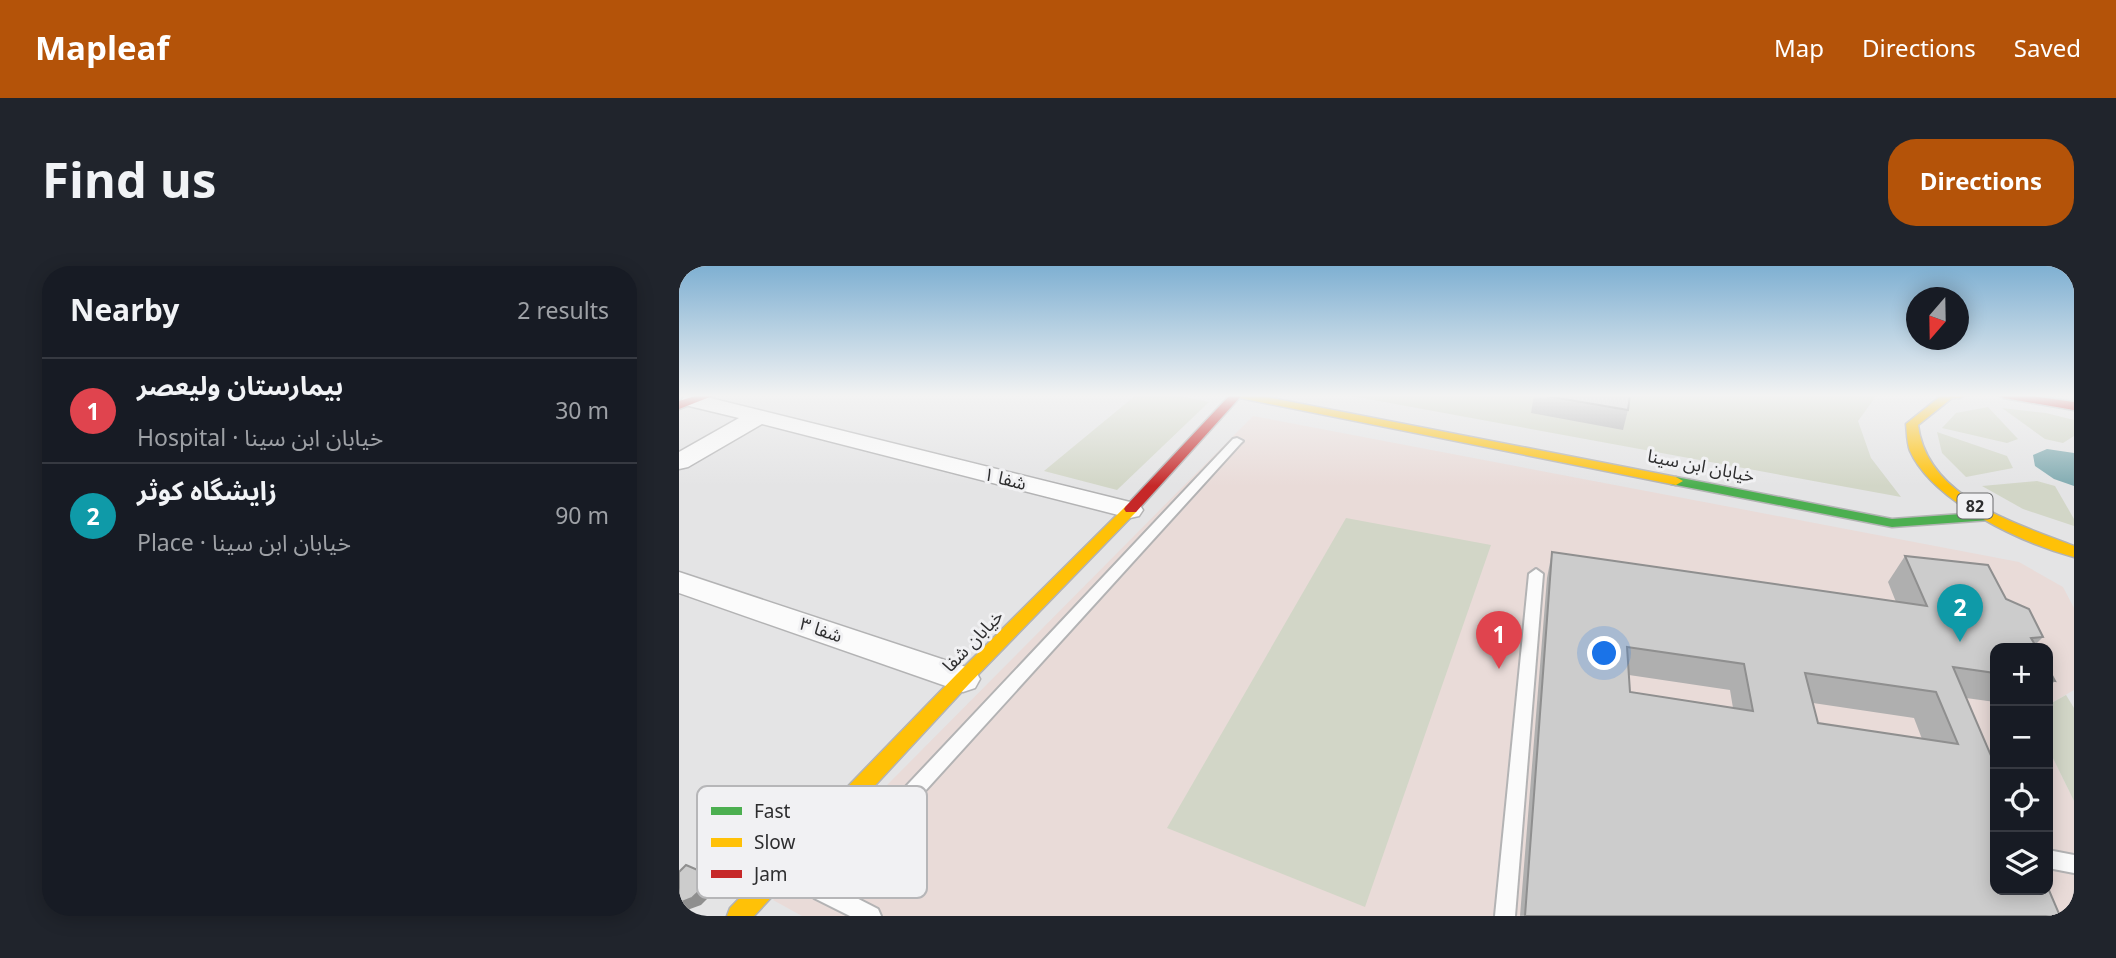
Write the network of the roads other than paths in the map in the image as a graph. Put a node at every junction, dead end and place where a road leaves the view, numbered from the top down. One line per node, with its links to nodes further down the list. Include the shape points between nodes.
1 (744, 425): 7 (street)
2 (788, 425): 8 (street, شفا ۱)
3 (1210, 425): 8 (street, خیابان شفا)
4 (1393, 425): 9 (street, خیابان ابن سینا, via 1892,523)
5 (1912, 425): 9 (street, 82, via 1912,440 1923,464 1948,489)
6 (1237, 441): 15 (lane)
7 (679, 461)
8 (1130, 510): 13 (street, خیابان شفا)
9 (1990, 516): 10 (street, 82)
10 (2074, 552)
11 (1536, 574): 22 (lane)
12 (679, 582): 13 (street, شفا ۳)
13 (963, 679): 14 (street, خیابان شفا)
14 (862, 786)
15 (918, 786)
16 (2053, 860): 17 (lane)
17 (2074, 864)
18 (756, 898): 20 (street, خیابان شفا)
19 (835, 898): 21 (lane)
20 (739, 916)
21 (871, 916)
22 (1505, 916)

